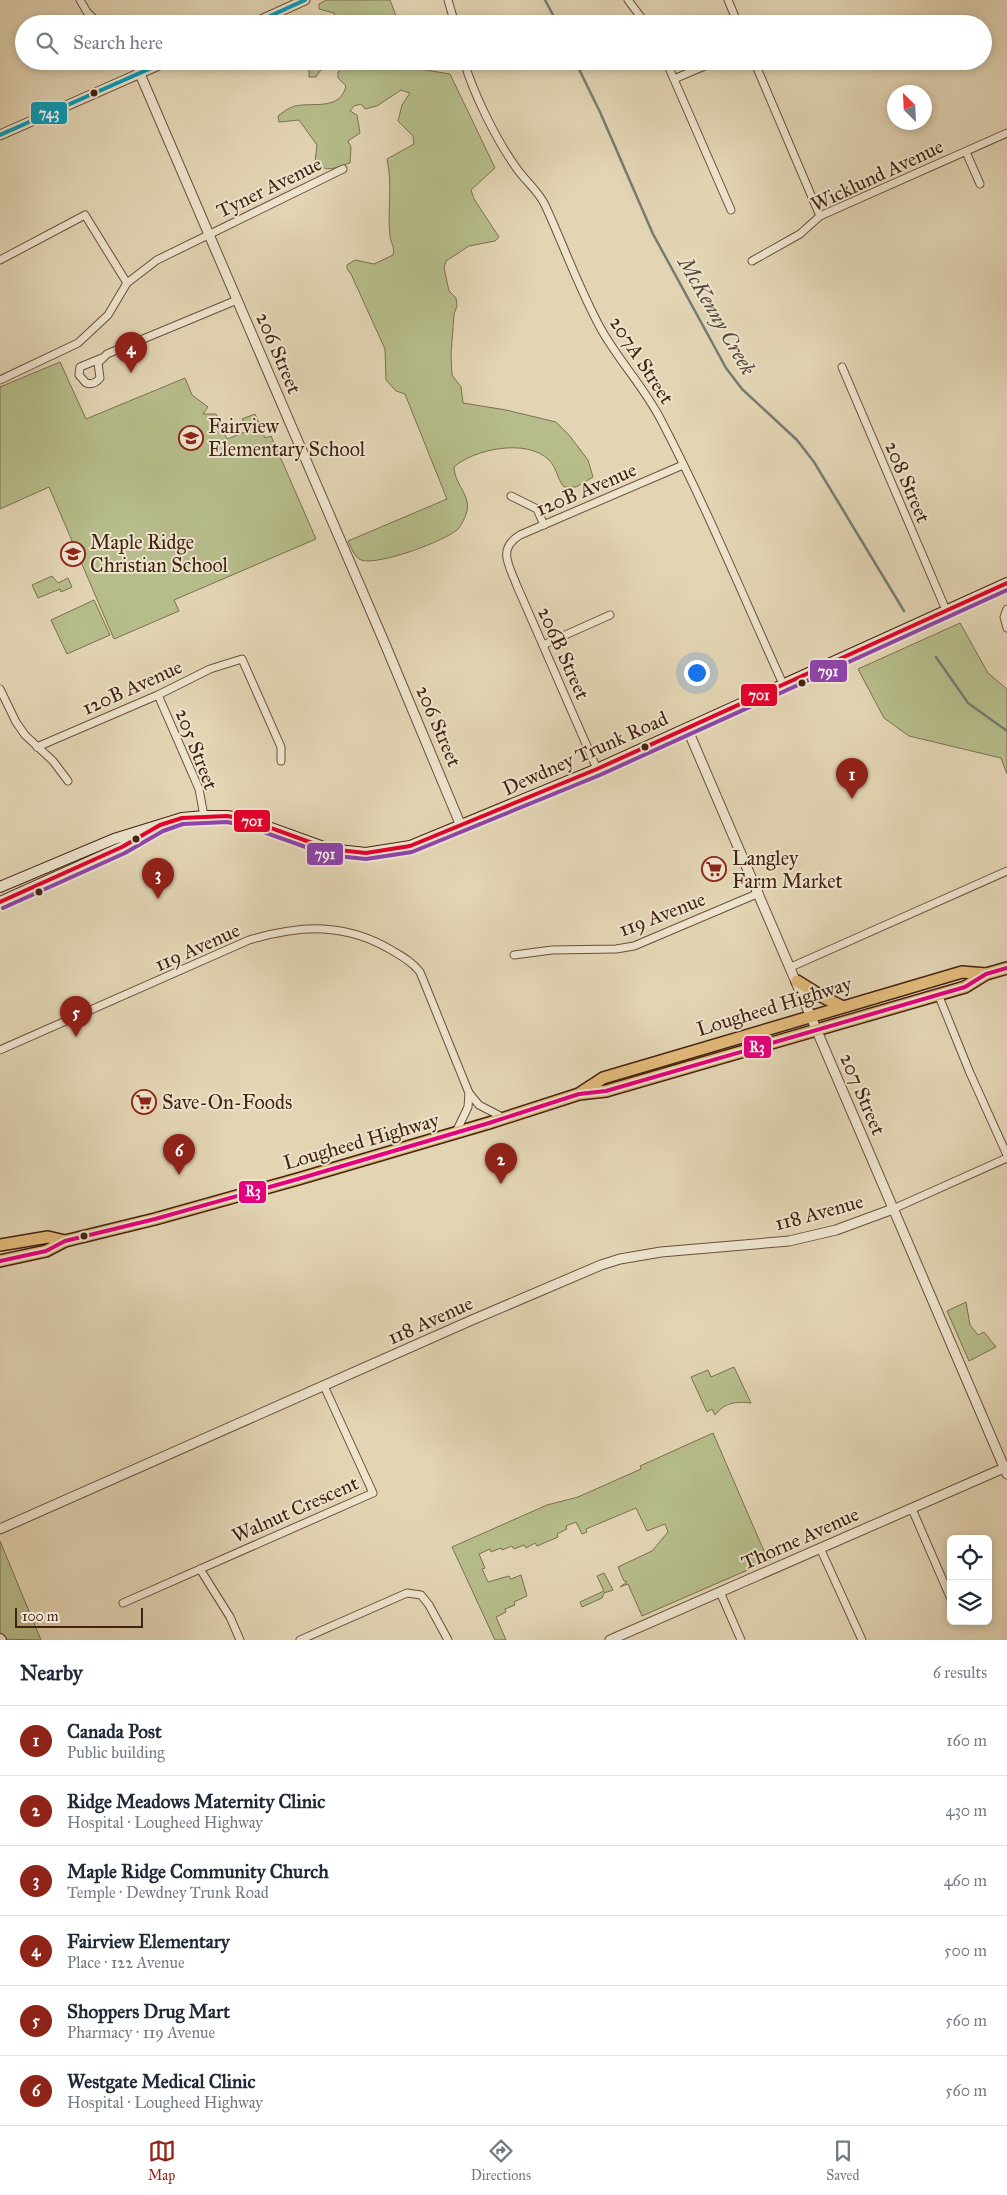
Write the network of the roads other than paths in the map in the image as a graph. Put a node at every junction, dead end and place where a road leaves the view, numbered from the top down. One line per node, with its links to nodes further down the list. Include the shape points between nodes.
1 (80, 0): 6 (street)
2 (305, 0): 7 (street)
3 (448, 0): 8 (street)
4 (628, 0): 9 (street)
5 (728, 0): 10 (street)
6 (90, 15)
7 (272, 15)
8 (452, 15)
9 (639, 15)
10 (734, 15)
11 (138, 70): 17 (street, 206 Street)
12 (149, 70): 17 (street)
13 (467, 70): 34 (street, 207A Street, via 505,152 542,198 601,328 652,405)
14 (670, 70): 18 (street)
15 (695, 70): 18 (street)
16 (758, 70): 25 (street)
17 (140, 74): 20 (street); 26 (street, 206 Street)
18 (674, 79): 24 (street)
19 (1007, 134): 21 (street, Wicklund Avenue)
20 (0, 135)
21 (966, 152): 23 (street, Wicklund Avenue); 25 (street, Wicklund Avenue)
22 (343, 169): 26 (street, Tyner Avenue)
23 (980, 184)
24 (731, 210)
25 (820, 216): 28 (street, Wicklund Avenue, via 800,234)
26 (209, 234): 29 (street, Tyner Avenue, via 157,260); 30 (street, 206 Street)
27 (0, 260): 29 (street, via 85,215)
28 (752, 261)
29 (127, 283): 33 (street, via 108,315 78,344)
30 (237, 300): 31 (street); 54 (street, 206 Street)
31 (102, 358)
32 (842, 366): 40 (street, 208 Street)
33 (0, 380)
34 (683, 465): 36 (street, 120B Avenue); 44 (street, 207A Street)
35 (511, 496): 36 (street, via 537,509)
36 (544, 525): 37 (street, 120B Avenue, via 514,539)
37 (507, 548): 43 (street, 206B Street, via 508,562)
38 (1007, 583): 40 (main road, Dewdney Trunk Road)
39 (1007, 609): 42 (street, via 1004,617)
40 (946, 610): 44 (main road, Dewdney Trunk Road)
41 (610, 615): 43 (street)
42 (1007, 628)
43 (543, 645): 50 (street, 206B Street)
44 (783, 684): 47 (main road, Dewdney Trunk Road)
45 (0, 689): 48 (street, via 16,722)
46 (158, 695): 48 (street, 120B Avenue); 49 (street, 120B Avenue, via 210,669 242,659 281,746); 52 (street, 205 Street, via 199,789)
47 (687, 728): 50 (main road, Dewdney Trunk Road); 57 (street, 207 Street)
48 (37, 747): 51 (street)
49 (281, 761)
50 (597, 769): 54 (main road, Dewdney Trunk Road)
51 (68, 781)
52 (204, 816): 53 (main road, Dewdney Trunk Road); 54 (main road, Dewdney Trunk Road, via 249,820 329,849 366,853 410,846)
53 (160, 824): 56 (main road, Dewdney Trunk Road, via 114,838); 58 (main road, Dewdney Trunk Road, via 122,847)
54 (461, 826)
55 (1007, 871): 60 (street)
56 (0, 887)
57 (759, 893): 59 (street, 119 Avenue, via 634,946); 60 (street, 207 Street)
58 (0, 902)
59 (514, 955)
60 (791, 967): 63 (street, 207 Street)
61 (1007, 968): 62 (highway, Lougheed Highway)
62 (986, 974): 64 (highway, Lougheed Highway, via 964,986); 65 (highway, Lougheed Highway, via 962,972)
63 (797, 981): 65 (highway); 66 (street, 207 Street)
64 (938, 994): 67 (highway, Lougheed Highway); 73 (street)
65 (841, 1006): 66 (highway, Lougheed Highway)
66 (811, 1015): 67 (street, 207 Street); 70 (highway, Lougheed Highway, via 603,1078)
67 (817, 1030): 70 (highway, Lougheed Highway, via 606,1092); 74 (street, 207 Street)
68 (0, 1050): 69 (street, 119 Avenue, via 264,936 314,929 342,930 379,943 412,962 420,972)
69 (469, 1093): 71 (street, via 479,1105); 72 (street, via 468,1107)
70 (579, 1094): 71 (highway, Lougheed Highway)
71 (504, 1118): 72 (highway, Lougheed Highway)
72 (456, 1132): 75 (highway, Lougheed Highway, via 155,1219)
73 (1007, 1157): 74 (street)
74 (893, 1209): 78 (street, 118 Avenue, via 836,1230 789,1241 661,1252 620,1259 550,1286); 79 (street, 207 Street)
75 (64, 1240): 76 (highway, Lougheed Highway, via 48,1237); 77 (highway, Lougheed Highway, via 46,1251)
76 (0, 1245)
77 (0, 1261)
78 (324, 1386): 81 (street, 118 Avenue); 83 (street, Walnut Crescent, via 373,1493)
79 (1006, 1471): 80 (street, Thorne Avenue)
80 (912, 1509): 82 (street, Thorne Avenue); 84 (street)
81 (0, 1529)
82 (820, 1548): 85 (street, Thorne Avenue); 93 (street)
83 (200, 1569): 86 (street, Walnut Crescent); 88 (street, via 230,1617)
84 (947, 1590)
85 (720, 1592): 87 (street, Thorne Avenue); 92 (street)
86 (123, 1603)
87 (622, 1638): 91 (street, Thorne Avenue)
88 (240, 1640)
89 (300, 1640): 90 (street, via 320,1635 407,1593 420,1595 429,1605)
90 (448, 1640)
91 (610, 1640)
92 (741, 1640)
93 (862, 1640)

